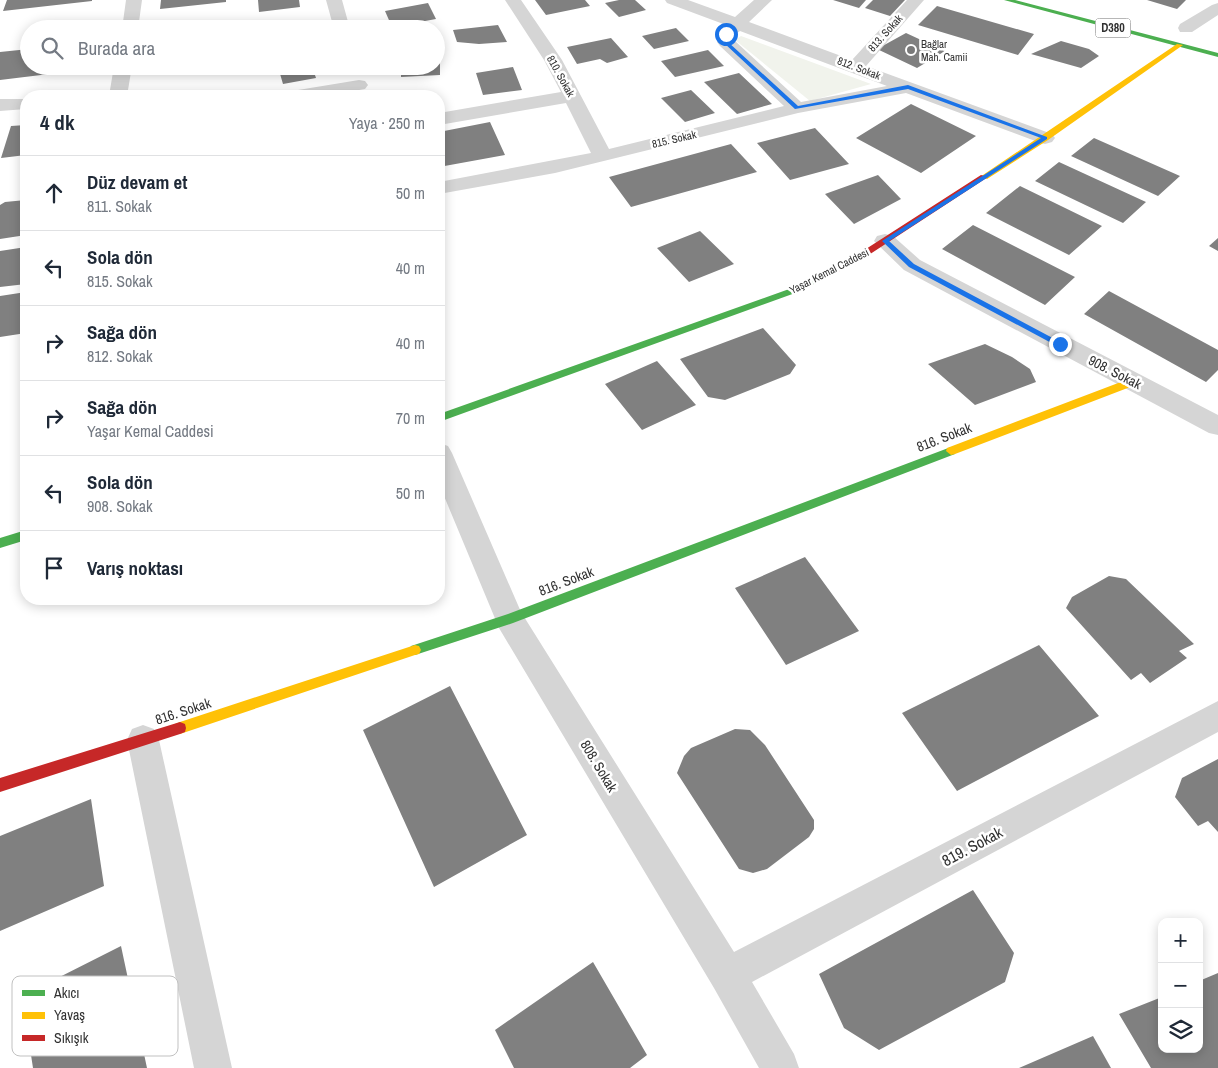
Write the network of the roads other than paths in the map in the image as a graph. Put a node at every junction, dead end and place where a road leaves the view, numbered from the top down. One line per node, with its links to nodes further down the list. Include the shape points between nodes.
1 (134, 0): 9 (street)
2 (334, 0): 10 (street)
3 (513, 0): 21 (street, 810. Sokak)
4 (673, 0): 11 (street, 812. Sokak)
5 (764, 0): 11 (street)
6 (916, 0): 15 (street, 813. Sokak)
7 (1007, 0): 13 (street, D380)
8 (1218, 8): 12 (street)
9 (131, 20)
10 (340, 20)
11 (738, 25): 15 (street, 812. Sokak); 24 (street, via 726,34 726,42)
12 (1188, 28)
13 (1179, 45): 14 (street, D380); 26 (street, Yaşar Kemal Caddesi)
14 (1218, 55)
15 (854, 67): 18 (street, 812. Sokak)
16 (122, 75): 19 (street)
17 (356, 75): 20 (street)
18 (908, 87): 24 (street, 815. Sokak); 26 (street, 812. Sokak)
19 (119, 90)
20 (361, 90)
21 (572, 96): 25 (street); 27 (street, 810. Sokak)
22 (20, 104): 23 (street)
23 (0, 105)
24 (797, 108): 27 (street, 815. Sokak)
25 (445, 118)
26 (1045, 138): 29 (street, Yaşar Kemal Caddesi)
27 (603, 156): 28 (street, 815. Sokak)
28 (445, 187)
29 (885, 241): 30 (street, 908. Sokak, via 912,265); 31 (street, Yaşar Kemal Caddesi, via 795,290)
30 (1134, 381): 32 (street, 908. Sokak); 36 (street, 816. Sokak)
31 (445, 416)
32 (1218, 426)
33 (445, 467): 36 (street, 808. Sokak)
34 (20, 538): 35 (street)
35 (0, 543)
36 (510, 619): 38 (street, 816. Sokak); 40 (street, 808. Sokak)
37 (1218, 716): 40 (street, 819. Sokak)
38 (143, 740): 39 (street, 816. Sokak); 41 (street)
39 (0, 785)
40 (726, 976): 42 (street, 808. Sokak)
41 (213, 1068)
42 (780, 1068)

